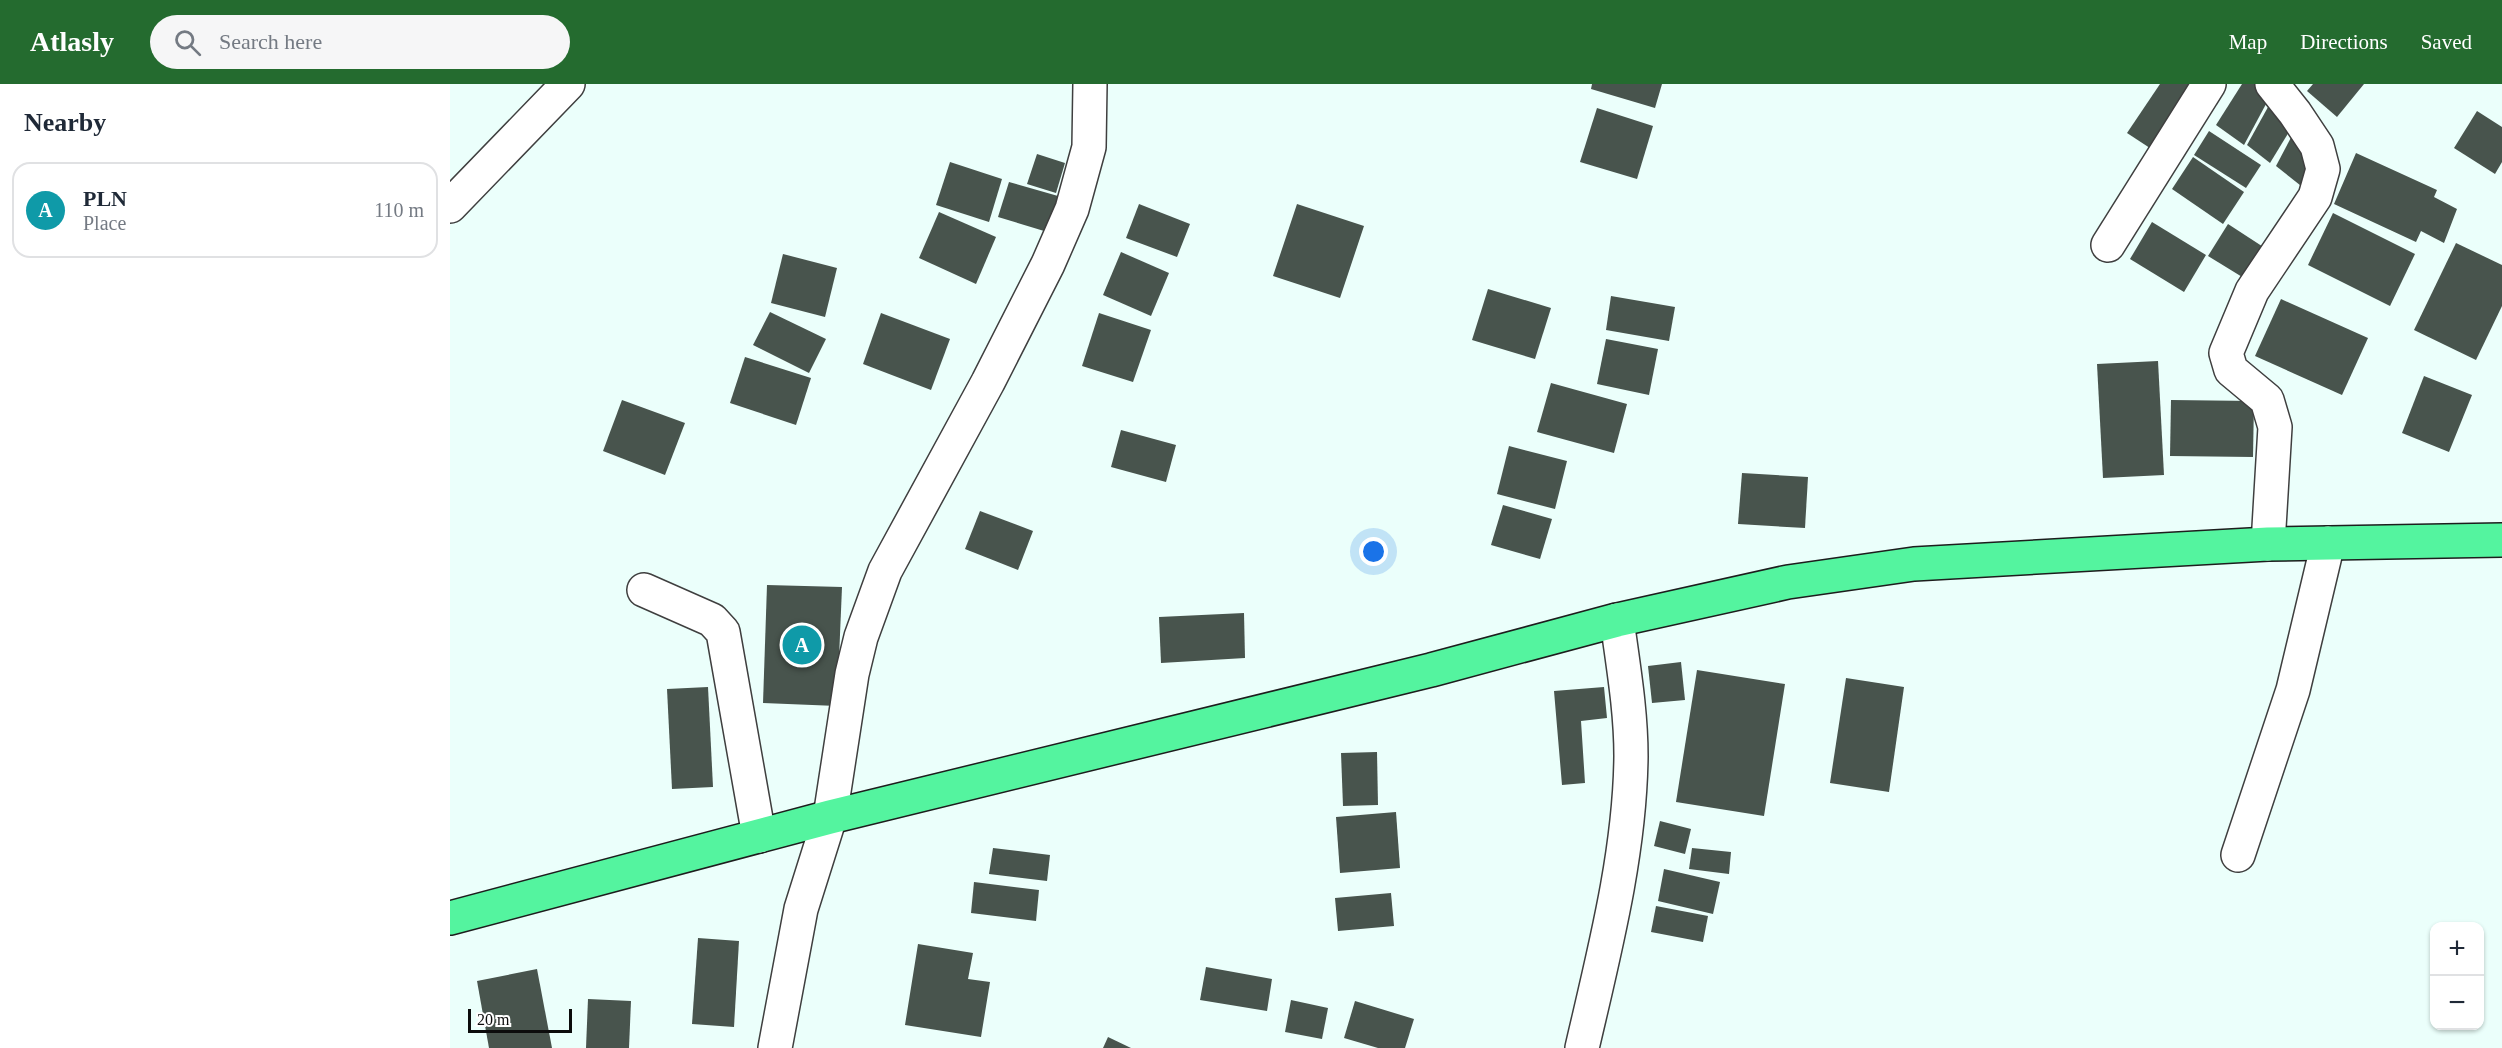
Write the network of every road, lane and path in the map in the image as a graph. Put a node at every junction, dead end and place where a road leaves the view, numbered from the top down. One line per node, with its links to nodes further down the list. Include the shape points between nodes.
1 (568, 84): 5 (street)
2 (1090, 84): 12 (street, via 1089,147 1072,209 1048,264 874,597 852,674)
3 (2209, 84): 6 (street)
4 (2272, 84): 9 (street, via 2317,146 2323,169 2315,197 2252,291 2226,353 2231,370 2267,400 2275,427)
5 (450, 206)
6 (2108, 245)
7 (2502, 540): 8 (highway)
8 (2328, 543): 9 (highway); 14 (street, via 2293,690)
9 (2268, 544): 11 (highway, via 1914,564 1788,582)
10 (644, 590): 13 (street, via 712,621 723,632)
11 (1617, 620): 12 (highway, via 1431,670); 17 (street, via 1629,714 1627,812 1618,880)
12 (830, 817): 13 (highway); 16 (street, via 801,909)
13 (759, 836): 15 (highway)
14 (2238, 855)
15 (450, 918)
16 (775, 1048)
17 (1582, 1048)

